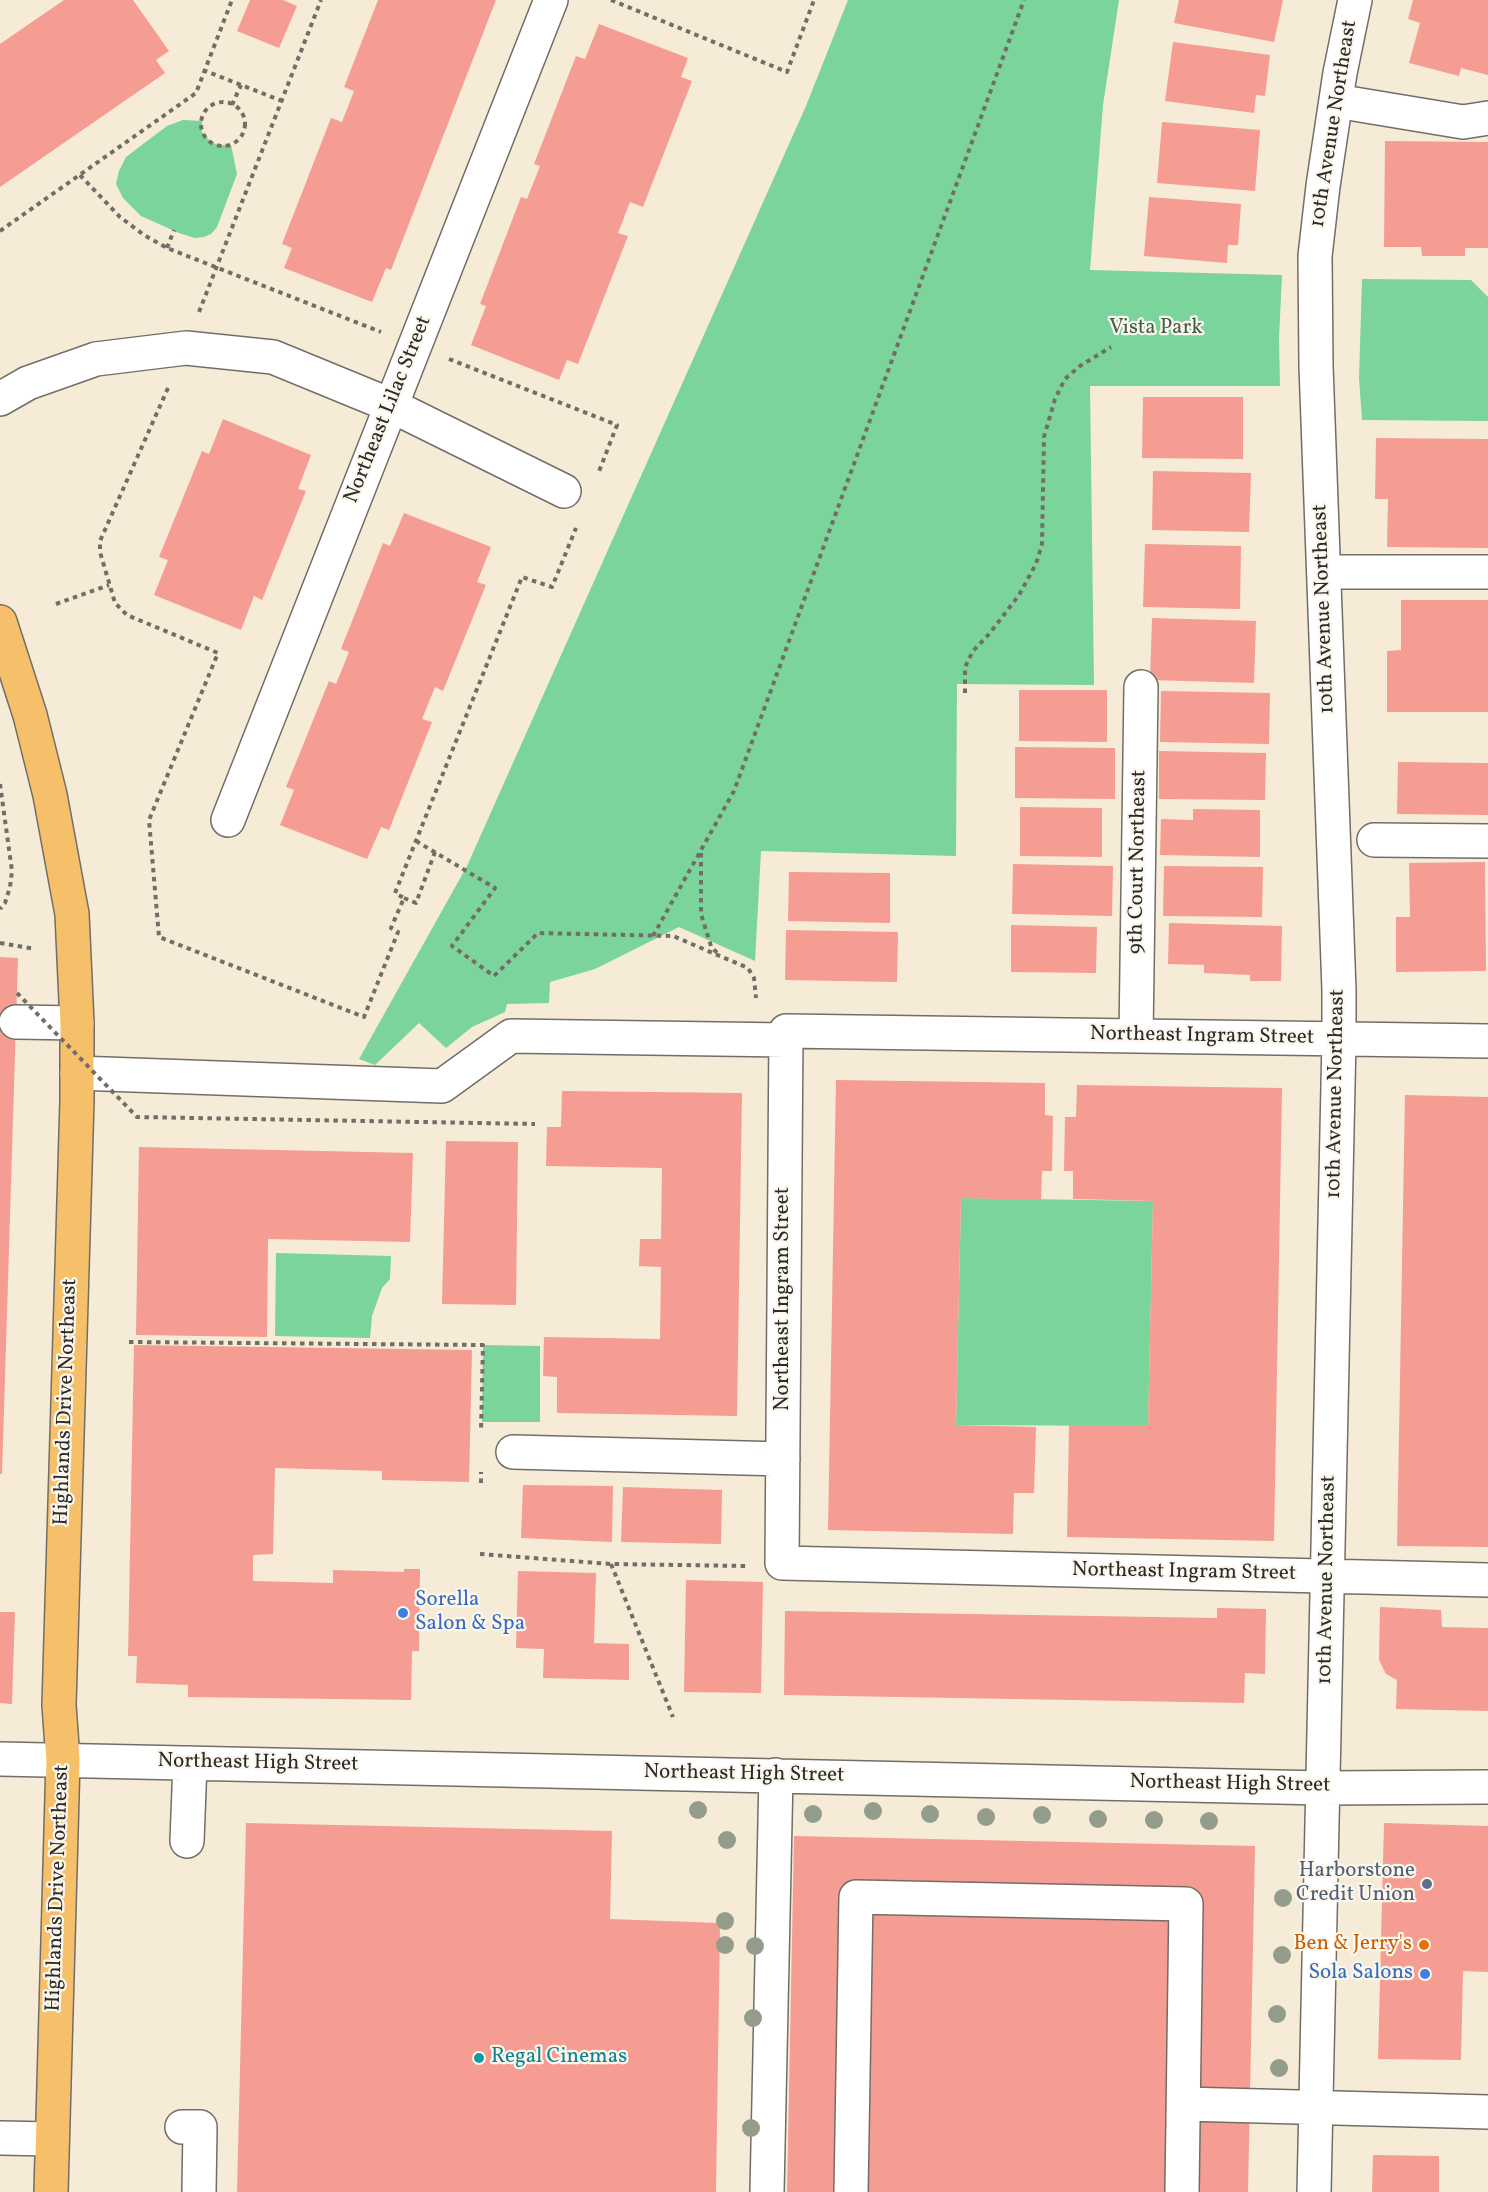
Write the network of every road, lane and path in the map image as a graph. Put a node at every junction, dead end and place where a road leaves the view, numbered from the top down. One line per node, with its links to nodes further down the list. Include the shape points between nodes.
1 (232, 0): 8 (path)
2 (321, 0): 10 (path)
3 (551, 0): 20 (street, Northeast Lilac Street)
4 (611, 0): 5 (path, via 787,72)
5 (814, 0)
6 (1024, 0): 36 (path, via 734,791)
7 (1354, 0): 11 (street, 10th Avenue Northeast)
8 (204, 70): 9 (path); 15 (path, via 196,93)
9 (241, 85): 10 (path); 12 (path)
10 (282, 101): 18 (path)
11 (1336, 101): 13 (street, via 1463,122); 23 (street, 10th Avenue Northeast, via 1316,256)
12 (232, 105): 12 (path, via 218,103 206,111 202,132 211,142 231,145 242,135 245,121)
13 (1488, 118)
14 (174, 230): 16 (path)
15 (0, 231)
16 (168, 248)
17 (1111, 347): 29 (path, via 1065,379 1055,399 1044,437 1042,544 1036,564 1019,595 973,651 965,667)
18 (186, 348): 19 (street, via 96,359 28,383); 20 (street, via 273,357); 25 (path, via 100,541)
19 (0, 399)
20 (390, 405): 21 (street); 31 (street, Northeast Lilac Street)
21 (564, 491)
22 (566, 551): 33 (path, via 552,588 522,577)
23 (1324, 572): 24 (street); 47 (street, 10th Avenue Northeast)
24 (1488, 572)
25 (109, 585): 26 (path); 37 (path, via 115,603 127,615 218,653 149,820 159,937 364,1017 398,932 391,928)
26 (56, 604)
27 (0, 622): 45 (main road, Highlands Drive Northeast, via 50,795 72,914)
28 (1141, 687): 46 (street, 9th Court Northeast)
29 (964, 693)
30 (0, 784): 38 (path, via 12,871)
31 (228, 820)
32 (1374, 840): 34 (street)
33 (416, 841): 35 (path); 37 (path, via 395,893)
34 (1488, 841)
35 (435, 852): 37 (path, via 416,903); 39 (path, via 495,888 452,946 494,976 538,933)
36 (701, 853): 39 (path); 42 (path, via 701,914 711,946)
37 (405, 898)
38 (0, 909)
39 (653, 936): 42 (path, via 674,936)
40 (0, 943): 41 (path)
41 (36, 949)
42 (720, 956): 43 (path, via 748,968 754,978)
43 (756, 998)
44 (16, 1007): 45 (street); 51 (path, bridge, via 138,1118)
45 (77, 1023): 50 (main road, Highlands Drive Northeast)
46 (1136, 1036): 47 (street, Northeast Ingram Street); 48 (street, Northeast Ingram Street, via 786,1031)
47 (1339, 1039): 49 (street, Northeast Ingram Street); 61 (street, 10th Avenue Northeast)
48 (786, 1041): 50 (street, via 511,1036 442,1086); 55 (street, Northeast Ingram Street)
49 (1488, 1041)
50 (77, 1073): 65 (main road, Highlands Drive Northeast, via 59,1705)
51 (535, 1124)
52 (129, 1342): 53 (path, via 483,1345)
53 (481, 1441)
54 (513, 1452): 55 (street)
55 (783, 1459): 61 (street, Northeast Ingram Street, via 782,1563)
56 (481, 1462): 57 (path)
57 (481, 1483)
58 (480, 1554): 59 (path)
59 (611, 1564): 60 (path); 63 (path)
60 (750, 1566)
61 (1328, 1577): 62 (street, Northeast Ingram Street); 69 (street, 10th Avenue Northeast)
62 (1488, 1580)
63 (673, 1717)
64 (0, 1759): 65 (street, Northeast High Street)
65 (63, 1760): 66 (street, Northeast High Street); 76 (main road, Highlands Drive Northeast)
66 (190, 1763): 67 (street, Northeast High Street); 70 (street)
67 (776, 1775): 69 (street, Northeast High Street); 79 (street, via 783,1903)
68 (1488, 1787): 69 (street, Northeast High Street)
69 (1323, 1788): 72 (street, 10th Avenue Northeast)
70 (187, 1841)
71 (1184, 2104): 72 (street); 80 (street, via 1186,1904 856,1897); 81 (street)
72 (1316, 2108): 73 (street); 82 (street, 10th Avenue Northeast)
73 (1488, 2112)
74 (182, 2127): 78 (street, via 201,2127)
75 (0, 2138): 76 (street)
76 (52, 2139): 77 (main road, Highlands Drive Northeast)
77 (51, 2192)
78 (199, 2192)
79 (767, 2192)
80 (851, 2192)
81 (1182, 2192)
82 (1314, 2192)

